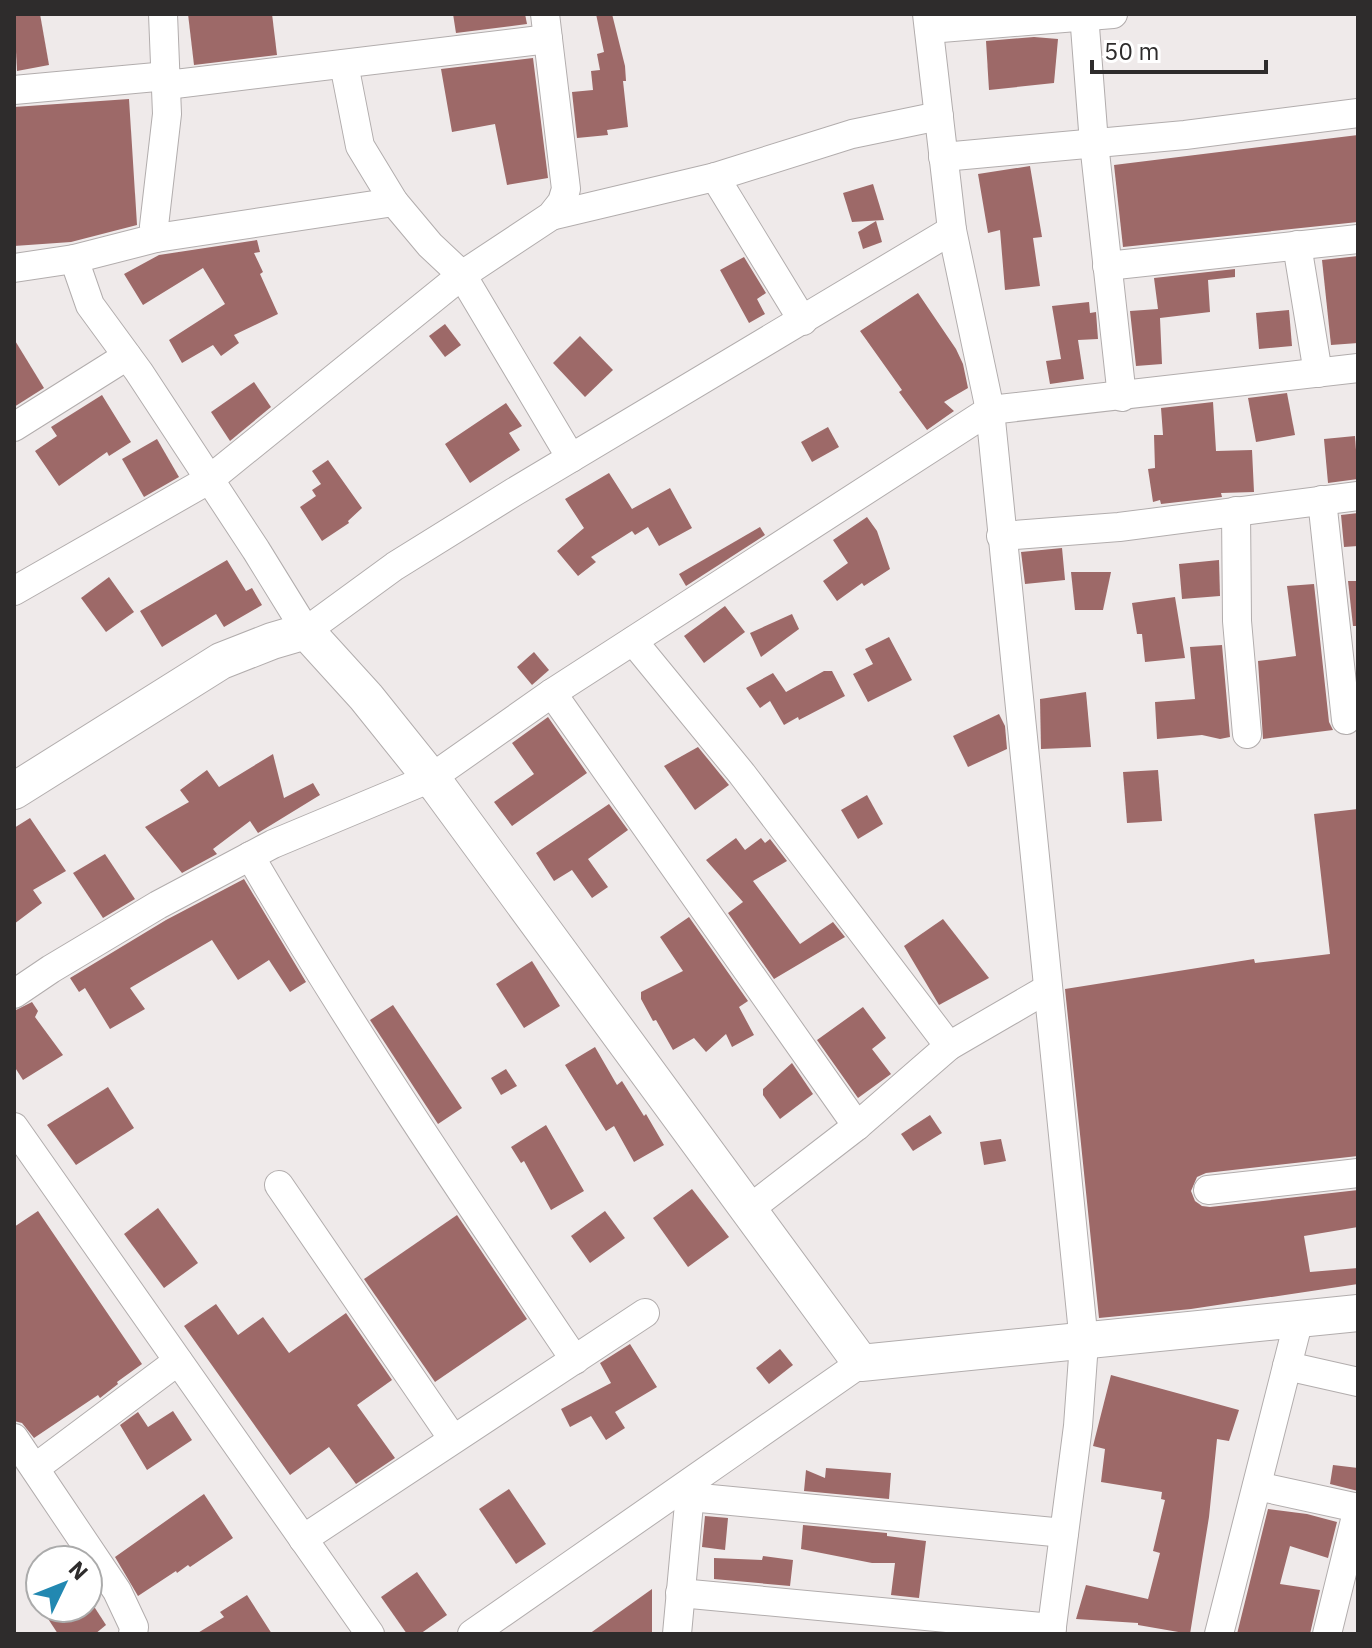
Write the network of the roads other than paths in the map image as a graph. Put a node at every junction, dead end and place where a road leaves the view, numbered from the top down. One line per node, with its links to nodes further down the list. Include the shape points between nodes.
1 (163, 14): 7 (street)
2 (1113, 14): 3 (street)
3 (1084, 16): 4 (street); 11 (street)
4 (928, 22): 10 (street)
5 (546, 26): 6 (street); 15 (street, via 566,189)
6 (344, 64): 7 (street); 14 (street, via 360,146)
7 (167, 80): 8 (street); 17 (street)
8 (14, 90)
9 (1358, 113): 11 (street)
10 (939, 116): 12 (street); 13 (street, via 852,134)
11 (1094, 143): 12 (street); 21 (street)
12 (943, 157): 16 (street)
13 (715, 177): 15 (street); 24 (street)
14 (394, 202): 17 (street); 23 (street)
15 (551, 216): 23 (street)
16 (952, 230): 24 (street); 29 (street)
17 (156, 238): 20 (street)
18 (1358, 239): 19 (street)
19 (1297, 245): 21 (street); 27 (street)
20 (74, 259): 22 (street); 25 (street, via 90,305)
21 (1107, 266): 28 (street)
22 (14, 268)
23 (462, 275): 31 (street); 32 (street)
24 (803, 321): 31 (street)
25 (127, 356): 30 (street); 32 (street)
26 (1358, 368): 27 (street)
27 (1318, 373): 28 (street)
28 (1122, 397): 29 (street)
29 (990, 410): 36 (street); 39 (street)
30 (14, 427)
31 (571, 458): 38 (street, via 395,566)
32 (210, 479): 37 (street); 38 (street)
33 (1358, 496): 34 (street)
34 (1322, 500): 35 (street); 41 (street)
35 (1236, 511): 36 (street); 42 (street, via 1237,621)
36 (1001, 536): 46 (street)
37 (14, 591)
38 (306, 631): 43 (street); 44 (street, via 221,661)
39 (633, 641): 40 (street); 48 (street, via 742,774)
40 (552, 693): 43 (street); 49 (street)
41 (1346, 720)
42 (1247, 734)
43 (431, 778): 45 (street); 54 (street)
44 (14, 791)
45 (250, 856): 47 (street, via 158,905); 59 (street, via 406,1111)
46 (1047, 989): 48 (street); 58 (street)
47 (14, 994)
48 (949, 1046): 49 (street)
49 (857, 1126): 54 (street)
50 (14, 1127): 60 (street)
51 (1358, 1173): 53 (street)
52 (279, 1185): 65 (street)
53 (1208, 1190)
54 (748, 1210): 61 (street)
55 (645, 1313): 59 (street)
56 (1358, 1313): 57 (street)
57 (1299, 1319): 58 (street); 62 (street)
58 (1084, 1343): 61 (street); 69 (street)
59 (575, 1360): 65 (street)
60 (178, 1361): 66 (street); 70 (street)
61 (861, 1363): 68 (street)
62 (1287, 1366): 63 (street); 67 (street)
63 (1358, 1382)
64 (14, 1438): 66 (street)
65 (453, 1439): 70 (street)
66 (35, 1468): 73 (street, via 117,1591)
67 (1257, 1486): 77 (street); 78 (street, via 1358,1508)
68 (690, 1489): 69 (street); 71 (street); 75 (street)
69 (1064, 1533): 72 (street)
70 (303, 1539): 74 (street)
71 (680, 1593): 72 (street); 76 (street)
72 (1051, 1631)
73 (133, 1634)
74 (370, 1634)
75 (472, 1634)
76 (677, 1634)
77 (1219, 1634)
78 (1327, 1634)

